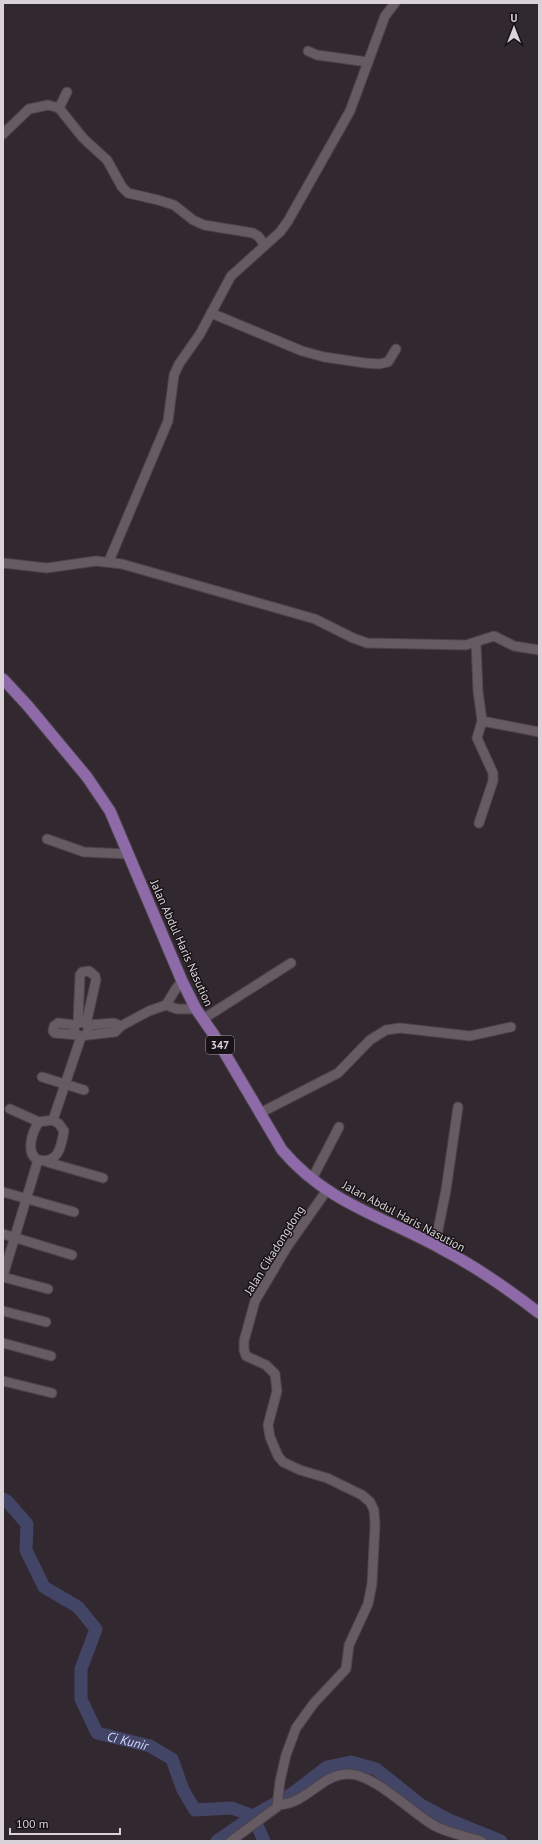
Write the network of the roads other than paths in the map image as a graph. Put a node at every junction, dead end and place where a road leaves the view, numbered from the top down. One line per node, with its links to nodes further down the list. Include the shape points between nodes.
1 (395, 3): 3 (street, via 385,16)
2 (308, 51): 3 (street, via 317,56)
3 (368, 62): 7 (street, via 350,111 292,214 284,227)
4 (67, 92): 5 (street)
5 (59, 108): 6 (street, via 48,105 29,109); 7 (street, via 107,160 128,193 174,205 204,225 253,232)
6 (3, 134)
7 (264, 244): 8 (street, via 231,276)
8 (211, 313): 9 (street, via 302,351 342,361 379,364 388,362); 10 (street, via 176,369 168,421)
9 (396, 350)
10 (110, 561): 11 (street, via 83,562 53,568); 12 (street, via 315,618 361,642 466,645)
11 (3, 563)
12 (476, 643): 13 (street, via 494,636 514,646); 15 (street)
13 (539, 650)
14 (3, 679): 19 (main road, Jalan Abdul Haris Nasution / 347, via 87,777 110,811)
15 (482, 721): 16 (street); 17 (street, via 477,738 492,768 493,781)
16 (539, 732)
17 (479, 823)
18 (47, 839): 19 (street, via 84,852)
19 (128, 854): 21 (main road, Jalan Abdul Haris Nasution / 347)
20 (291, 963): 24 (street)
21 (182, 981): 22 (street); 23 (main road, Jalan Abdul Haris Nasution / 347)
22 (166, 1005): 23 (street, via 177,1009); 26 (street)
23 (196, 1009): 24 (main road, Jalan Abdul Haris Nasution / 347)
24 (203, 1019): 34 (main road, Jalan Abdul Haris Nasution / 347)
25 (82, 1024): 25 (street, via 80,975 89,971 96,980); 26 (street, via 114,1023); 28 (street, via 88,1032); 28 (street, via 74,1029); 28 (street, via 58,1023 53,1031)
26 (121, 1026): 28 (street, via 115,1032)
27 (511, 1027): 34 (street, via 470,1036 400,1028 386,1030 366,1044 342,1071)
28 (81, 1036): 30 (street)
29 (42, 1077): 30 (street)
30 (65, 1084): 31 (street); 35 (street)
31 (84, 1090)
32 (458, 1107): 47 (street)
33 (10, 1109): 36 (street)
34 (260, 1113): 40 (main road, Jalan Abdul Haris Nasution / 347, via 282,1150 302,1172)
35 (53, 1120): 36 (street); 38 (street, via 62,1126 63,1135 55,1157)
36 (39, 1122): 38 (street, via 33,1132 31,1151 34,1158)
37 (339, 1127): 40 (street)
38 (42, 1161): 39 (street); 43 (street)
39 (103, 1178)
40 (312, 1178): 41 (main road, Jalan Abdul Haris Nasution / 347)
41 (327, 1190): 47 (main road, Jalan Abdul Haris Nasution / 347, via 350,1205); 58 (street, Jalan Cikadongdong, via 287,1247 258,1295 251,1312 244,1350 246,1356 266,1365 275,1374 278,1391 268,1425 270,1438 278,1456 283,1462 327,1478 362,1495 370,1502 374,1510 375,1525 372,1584 368,1604 349,1645 346,1669 314,1703 296,1728 286,1755)
42 (3, 1192): 43 (street)
43 (27, 1198): 44 (street); 46 (street)
44 (74, 1212)
45 (3, 1234): 46 (street)
46 (15, 1237): 48 (street); 49 (street)
47 (435, 1245): 52 (main road, Jalan Abdul Haris Nasution / 347, via 508,1290)
48 (72, 1255)
49 (3, 1276): 50 (street)
50 (48, 1289)
51 (3, 1311): 53 (street)
52 (539, 1313)
53 (46, 1322)
54 (3, 1343): 55 (street)
55 (51, 1356)
56 (3, 1381): 57 (street)
57 (52, 1393)
58 (278, 1803): 59 (street); 60 (street, via 291,1804 334,1776 349,1774 378,1786 437,1827)
59 (231, 1841)
60 (481, 1841)

